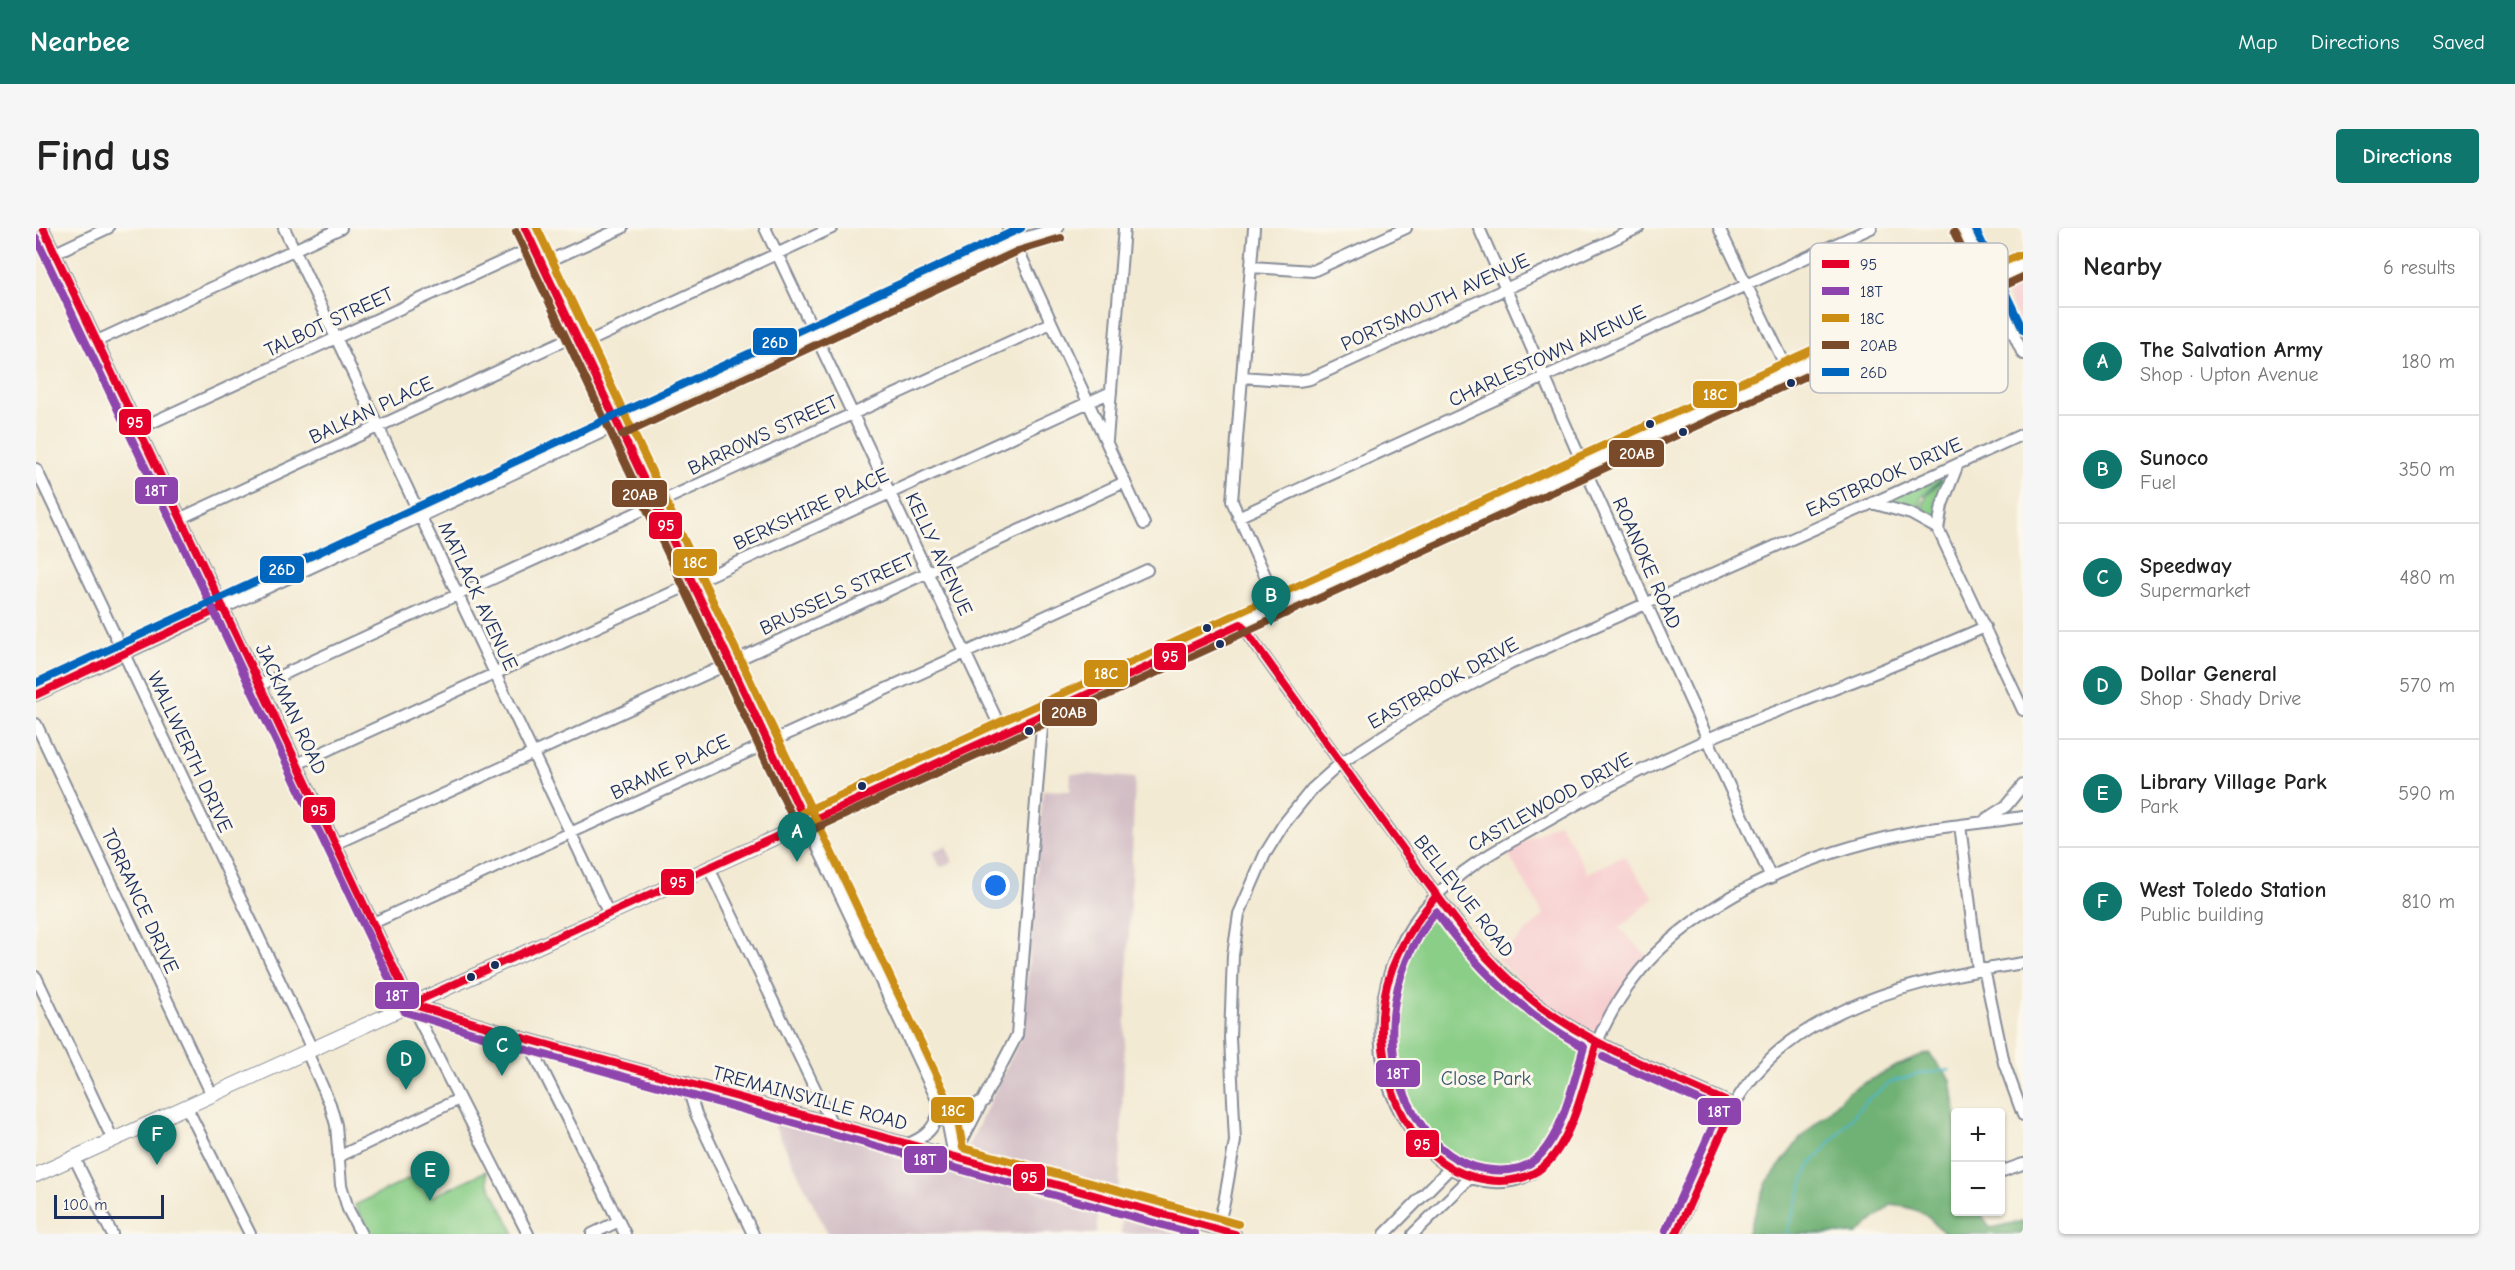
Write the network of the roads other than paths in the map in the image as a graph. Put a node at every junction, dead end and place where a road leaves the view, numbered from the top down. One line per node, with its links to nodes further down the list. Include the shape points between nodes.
1 (43, 228): 24 (street, JACKMAN ROAD)
2 (108, 228): 24 (street)
3 (284, 228): 23 (street, MATLACK AVENUE)
4 (341, 228): 23 (street)
5 (525, 228): 22 (street)
6 (622, 228): 27 (street)
7 (765, 228): 25 (street, KELLY AVENUE)
8 (832, 228): 25 (street, BALKAN PLACE)
9 (1008, 228): 19 (street)
10 (1058, 228): 19 (street)
11 (1124, 228): 44 (street)
12 (1254, 228): 29 (street)
13 (1406, 228): 29 (street, via 1313,271)
14 (1479, 228): 32 (street, ROANOKE ROAD)
15 (1638, 228): 32 (street, PORTSMOUTH AVENUE)
16 (1719, 228): 31 (street)
17 (1871, 228): 20 (street, CHARLESTOWN AVENUE)
18 (1963, 228): 21 (street)
19 (1014, 241): 34 (street); 35 (street)
20 (1838, 243)
21 (1970, 243)
22 (534, 247): 27 (street); 36 (street, TALBOT STREET)
23 (294, 250): 36 (street, MATLACK AVENUE); 38 (street)
24 (55, 253): 38 (street, JACKMAN ROAD)
25 (777, 254): 35 (street, KELLY AVENUE); 37 (street, BALKAN PLACE)
26 (1810, 256): 31 (street, CHARLESTOWN AVENUE)
27 (542, 264): 37 (street)
28 (2023, 265): 30 (main road)
29 (1251, 267): 42 (street)
30 (2008, 271)
31 (1746, 285): 41 (street); 43 (street, CHARLESTOWN AVENUE)
32 (1506, 289): 42 (street, PORTSMOUTH AVENUE, via 1311,379); 43 (street, ROANOKE ROAD)
33 (2008, 322): 39 (street)
34 (1051, 323): 45 (street); 46 (street, BARROWS STREET)
35 (814, 333): 46 (street, KELLY AVENUE); 47 (street)
36 (336, 338): 48 (street, MATLACK AVENUE); 49 (street, TALBOT STREET)
37 (579, 340): 47 (street); 48 (street, BALKAN PLACE)
38 (97, 341): 49 (street, JACKMAN ROAD)
39 (2023, 354)
40 (1810, 363): 41 (main road)
41 (1789, 373): 53 (main road)
42 (1242, 377): 60 (street, via 1232,501)
43 (1544, 378): 53 (street, ROANOKE ROAD); 60 (street, CHARLESTOWN AVENUE)
44 (1111, 392): 45 (street, BERKSHIRE PLACE); 51 (street)
45 (1088, 402): 51 (street); 56 (street, BERKSHIRE PLACE)
46 (853, 414): 56 (street, KELLY AVENUE); 58 (street, BARROWS STREET)
47 (618, 425): 58 (street); 59 (street)
48 (378, 427): 59 (street, MATLACK AVENUE); 61 (street, BALKAN PLACE)
49 (138, 429): 61 (street, JACKMAN ROAD)
50 (2023, 434): 52 (street, EASTBROOK DRIVE)
51 (1107, 442): 55 (street)
52 (1958, 464): 57 (street, EASTBROOK DRIVE); 63 (street, via 1942,505)
53 (1584, 467): 68 (street, ROANOKE ROAD); 70 (main road)
54 (36, 469): 74 (street, WALLWERTH DRIVE)
55 (1125, 482): 62 (street); 65 (street, BRUSSELS STREET)
56 (890, 493): 65 (street, KELLY AVENUE); 66 (street, BERKSHIRE PLACE)
57 (1872, 503): 63 (street, via 1911,514); 68 (street, EASTBROOK DRIVE)
58 (655, 504): 66 (street); 67 (street, BARROWS STREET)
59 (420, 516): 67 (street, MATLACK AVENUE); 69 (street)
60 (1238, 517): 70 (street)
61 (181, 518): 69 (street, JACKMAN ROAD)
62 (1144, 524)
63 (1938, 529): 72 (street)
64 (1147, 570): 73 (street, BRAME PLACE)
65 (928, 573): 73 (street, KELLY AVENUE); 75 (street, BRUSSELS STREET)
66 (693, 583): 75 (street); 76 (street, BERKSHIRE PLACE)
67 (458, 594): 76 (street, MATLACK AVENUE); 77 (street, BARROWS STREET)
68 (1646, 603): 83 (street, ROANOKE ROAD); 86 (street, EASTBROOK DRIVE, via 1510,664 1431,706)
69 (223, 607): 74 (street); 77 (street, JACKMAN ROAD)
70 (1279, 607): 71 (main road)
71 (1241, 624): 80 (main road); 86 (street, BELLEVUE ROAD)
72 (1985, 627): 79 (street); 83 (street, CASTLEWOOD DRIVE)
73 (965, 652): 82 (street, KELLY AVENUE); 84 (street, BRAME PLACE)
74 (124, 654): 78 (street); 106 (street, WALLWERTH DRIVE)
75 (730, 663): 84 (street); 85 (street, BRUSSELS STREET)
76 (495, 674): 85 (street, MATLACK AVENUE); 87 (street, BERKSHIRE PLACE)
77 (260, 685): 87 (street, JACKMAN ROAD)
78 (36, 695)
79 (2023, 710)
80 (1043, 715): 82 (main road); 110 (street, via 1017,1035)
81 (36, 724): 108 (street, TORRANCE DRIVE)
82 (1003, 733): 90 (main road)
83 (1708, 738): 96 (street, ROANOKE ROAD); 97 (street, CASTLEWOOD DRIVE, via 1511,841)
84 (768, 742): 90 (street); 93 (street, BRAME PLACE)
85 (533, 753): 93 (street, MATLACK AVENUE); 94 (street, BRUSSELS STREET)
86 (1341, 763): 97 (street, BELLEVUE ROAD); 127 (street, EASTBROOK DRIVE, via 1312,789 1283,825 1265,854 1239,914 1233,955 1230,1038 1235,1141)
87 (297, 764): 94 (street, JACKMAN ROAD)
88 (2023, 785): 91 (street, via 2002,810)
89 (2023, 817): 91 (street)
90 (806, 823): 95 (main road); 113 (street)
91 (1979, 823): 92 (street)
92 (1960, 825): 96 (street, via 1873,842); 101 (street)
93 (570, 833): 98 (street, MATLACK AVENUE); 99 (street, BRAME PLACE)
94 (335, 844): 99 (street, JACKMAN ROAD)
95 (709, 868): 98 (main road); 115 (street)
96 (1771, 878): 105 (street, via 1709,911 1667,943 1624,991)
97 (1437, 895): 105 (street, BELLEVUE ROAD, via 1481,952 1519,989 1561,1021); 122 (street, CASTLEWOOD DRIVE, via 1406,935 1389,971 1382,1007 1381,1045 1392,1091 1406,1123 1431,1153)
98 (609, 914): 103 (main road)
99 (372, 923): 103 (street, JACKMAN ROAD)
100 (2023, 963): 101 (street)
101 (1981, 970): 111 (street, via 1893,993 1824,1021 1778,1053); 114 (street, via 2004,1063)
102 (36, 977): 116 (street)
103 (411, 1004): 104 (street, TREMAINSVILLE ROAD); 106 (main road); 109 (street, JACKMAN ROAD)
104 (527, 1039): 107 (street, TREMAINSVILLE ROAD); 126 (street)
105 (1597, 1041): 111 (street, BELLEVUE ROAD); 125 (street, via 1560,1143 1544,1166 1512,1181)
106 (309, 1051): 108 (main road); 120 (street, WALLWERTH DRIVE, via 333,1112)
107 (686, 1082): 115 (street, TREMAINSVILLE ROAD); 134 (street, via 696,1114)
108 (212, 1095): 112 (main road)
109 (459, 1099): 120 (street); 131 (street, JACKMAN ROAD)
110 (984, 1101): 113 (street, via 978,1106); 118 (street)
111 (1734, 1105): 138 (street)
112 (186, 1106): 116 (main road); 129 (street)
113 (943, 1113): 117 (street, via 932,1130); 118 (street)
114 (2023, 1115)
115 (831, 1122): 117 (street, TREMAINSVILLE ROAD)
116 (113, 1140): 119 (main road)
117 (908, 1144): 118 (street, TREMAINSVILLE ROAD)
118 (954, 1156): 127 (street, TREMAINSVILLE ROAD)
119 (74, 1157): 124 (main road); 128 (street)
120 (338, 1157): 130 (street, WALLWERTH DRIVE, via 343,1193)
121 (2023, 1164): 123 (street)
122 (1450, 1168): 125 (street, CASTLEWOOD DRIVE); 136 (street)
123 (2005, 1171)
124 (36, 1175)
125 (1466, 1176): 137 (street)
126 (619, 1221): 132 (street); 133 (street)
127 (1217, 1229): 135 (street, TREMAINSVILLE ROAD)
128 (112, 1234)
129 (250, 1234)
130 (361, 1234)
131 (528, 1234)
132 (592, 1234)
133 (626, 1234)
134 (753, 1234)
135 (1235, 1234)
136 (1385, 1234)
137 (1413, 1234)
138 (1676, 1234)

